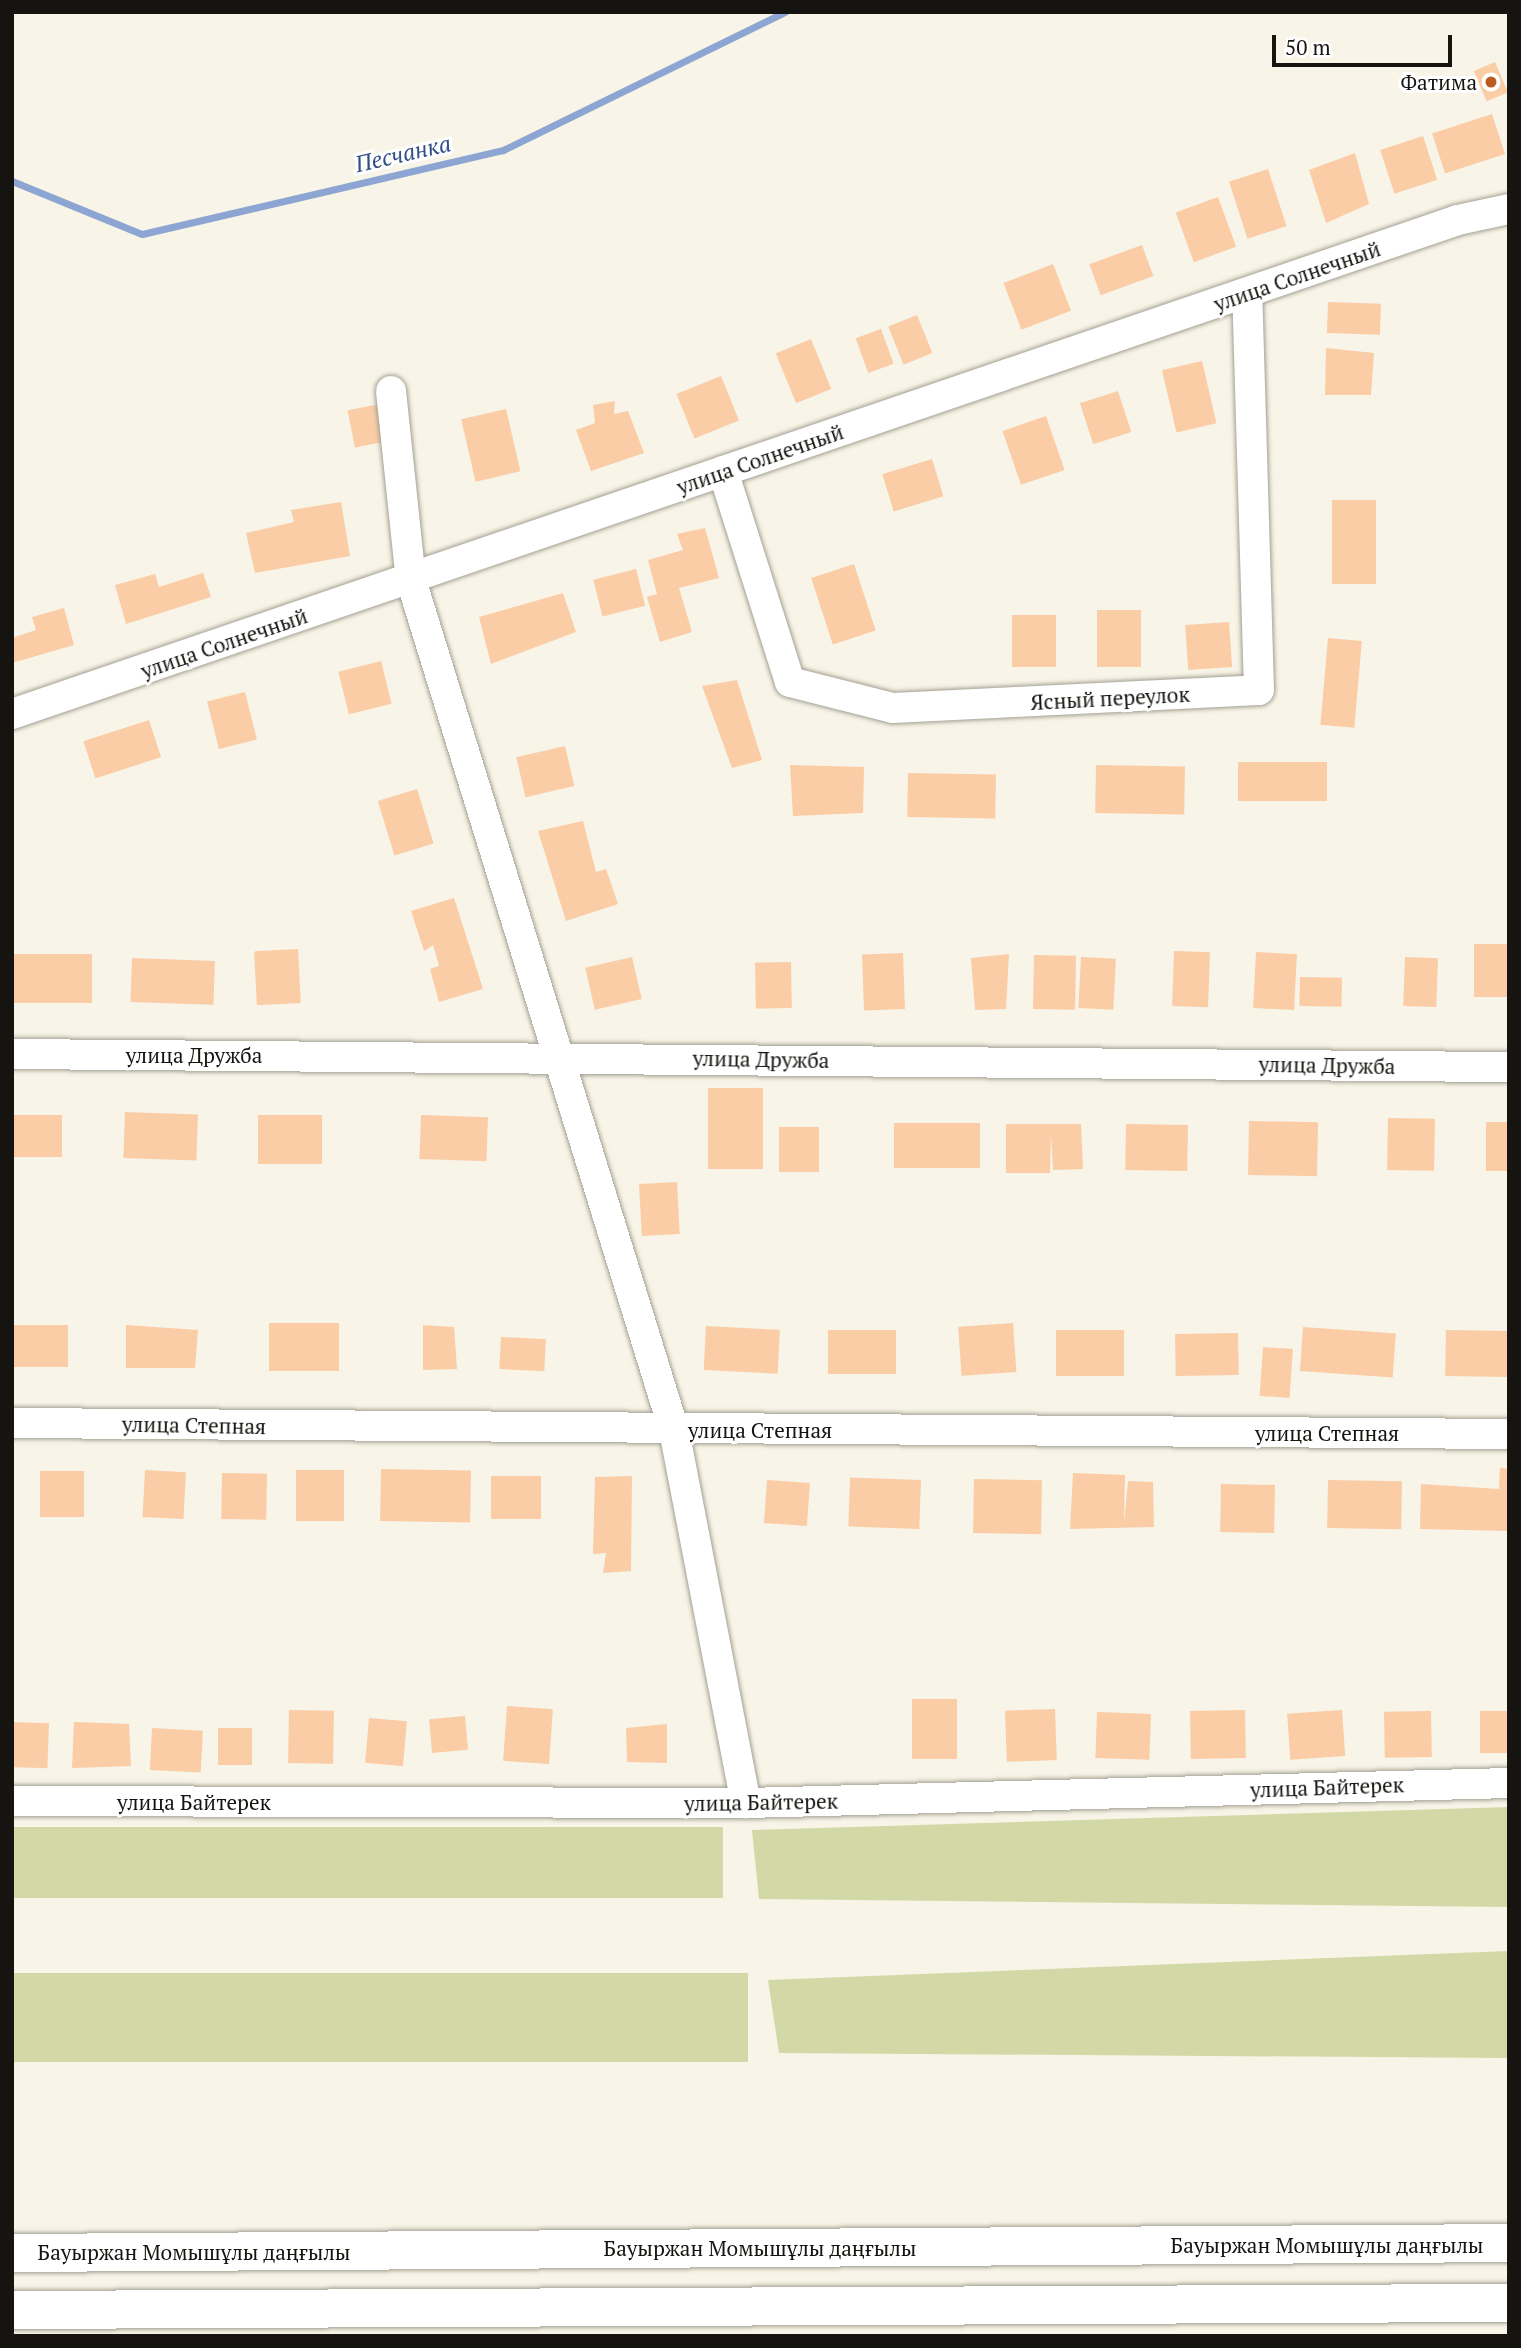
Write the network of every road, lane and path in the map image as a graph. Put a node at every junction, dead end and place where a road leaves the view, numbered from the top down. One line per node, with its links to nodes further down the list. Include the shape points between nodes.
1 (1509, 209): 2 (street, улица Солнечный, via 1458,220)
2 (1247, 295): 4 (street, улица Солнечный); 4 (street, Ясный переулок, via 1259,691 893,708 790,682)
3 (391, 391): 5 (street)
4 (723, 471): 5 (street, улица Солнечный)
5 (411, 580): 6 (street, улица Солнечный); 8 (street)
6 (12, 714)
7 (12, 1054): 8 (street, улица Дружба)
8 (555, 1057): 9 (street, улица Дружба); 11 (street)
9 (1509, 1067)
10 (12, 1423): 11 (street, улица Степная)
11 (674, 1430): 12 (street, улица Степная); 15 (street)
12 (1509, 1434)
13 (1509, 1783): 15 (street, улица Байтерек)
14 (12, 1801): 15 (street, улица Байтерек)
15 (746, 1803)
16 (1509, 2243): 17 (main road, Бауыржан Момышұлы даңғылы)
17 (12, 2253)
18 (1509, 2303): 19 (main road)
19 (12, 2310)

